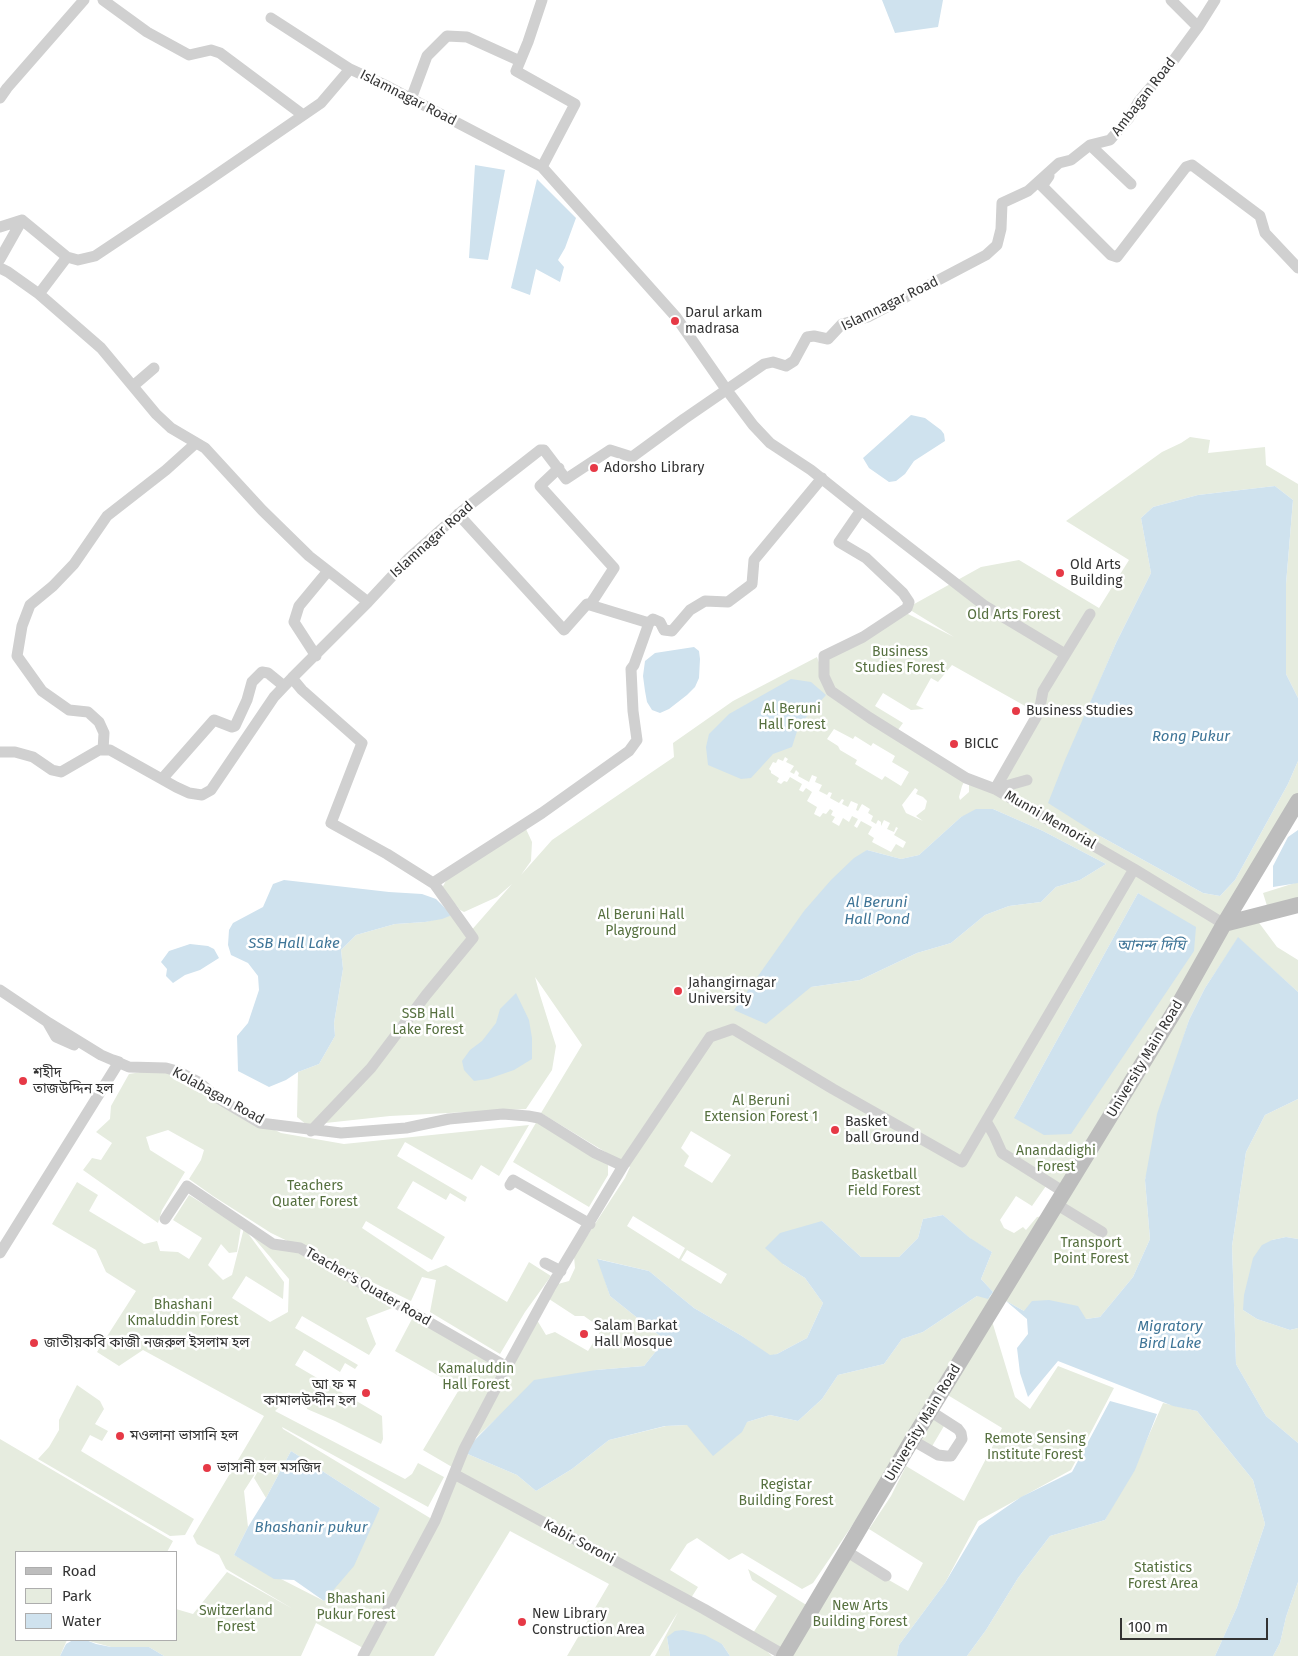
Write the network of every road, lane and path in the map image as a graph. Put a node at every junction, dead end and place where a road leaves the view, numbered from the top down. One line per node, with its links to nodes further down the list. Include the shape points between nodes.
1 (84, 0): 10 (street)
2 (103, 0): 12 (street, via 147,32 189,55 211,50 220,53)
3 (542, 0): 8 (street)
4 (1171, 0): 7 (street)
5 (1215, 0): 7 (street, Ambagan Road)
6 (272, 18): 9 (street)
7 (1198, 27): 13 (street, Ambagan Road, via 1110,140)
8 (520, 61): 11 (street, via 467,37 447,36 427,56); 14 (street, via 516,71 575,104)
9 (350, 69): 11 (street, Islamnagar Road); 12 (street, Islamnagar Road, via 321,103)
10 (0, 98)
11 (411, 99): 14 (street, Islamnagar Road)
12 (303, 115): 20 (street, Islamnagar Road, via 95,256 78,260)
13 (1090, 145): 15 (street, Ambagan Road); 16 (street)
14 (542, 167): 27 (street, Islamnagar Road, via 676,317)
15 (1054, 169): 19 (street, Ambagan Road, via 1028,191 1002,203 997,244); 23 (street, via 1042,186 1110,255 1117,257 1186,167 1192,165 1260,216 1265,233)
16 (1131, 184)
17 (22, 220): 18 (street); 20 (street); 21 (street)
18 (0, 227)
19 (986, 255): 27 (street, Islamnagar Road, via 868,317 842,324 828,339 807,337 794,361 786,366 773,362 764,364)
20 (67, 257): 24 (street)
21 (0, 259)
22 (0, 268): 24 (street)
23 (1298, 268)
24 (38, 294): 26 (street, via 101,348)
25 (154, 368): 26 (street)
26 (133, 386): 28 (street, via 171,428)
27 (726, 389): 29 (street, Islamnagar Road, via 632,458 610,450 566,479); 30 (street, Islamnagar Road, via 770,443)
28 (196, 443): 33 (street, via 205,448 262,510); 41 (street, via 108,516 74,564 30,606 22,626 17,656 42,691 68,710 88,712 99,722 104,733)
29 (559, 468): 32 (street, Islamnagar Road, via 544,450 540,450); 35 (street, via 540,486 614,568)
30 (822, 478): 31 (street, Islamnagar Road); 37 (street, via 754,560 752,584 728,602 705,601 690,610 672,631 664,630 660,622 653,619)
31 (861, 510): 38 (street, Islamnagar Road, via 985,606); 45 (street, via 839,542 866,558 909,602 907,608 863,637 824,656 824,676 831,691 966,778)
32 (458, 514): 34 (street, Islamnagar Road, via 409,558); 35 (street, via 564,630)
33 (328, 571): 34 (street); 39 (street, via 300,606 294,622)
34 (368, 602): 39 (street, Islamnagar Road)
35 (590, 604): 37 (street)
36 (1090, 614): 38 (street, Munni Memorial)
37 (649, 623): 48 (street, via 631,669 637,740 629,751 542,813)
38 (1065, 654): 45 (street, Munni Memorial, via 1043,691 1039,712)
39 (316, 656): 40 (street, Islamnagar Road)
40 (288, 682): 43 (street, Islamnagar Road, via 274,697 211,790 202,796); 43 (street, via 262,672 252,682 235,726 214,720); 48 (street, via 302,690 362,743 331,824)
41 (103, 750): 42 (street, via 61,772 33,757); 43 (street, via 110,750)
42 (0, 752)
43 (162, 779)
44 (1027, 780): 45 (street)
45 (995, 789): 47 (street, Munni Memorial)
46 (1298, 801): 50 (street, University Main Road)
47 (1134, 869): 50 (street, Munni Memorial); 53 (street)
48 (433, 882): 54 (street, via 473,938 371,1068)
49 (1294, 910): 50 (street)
50 (1224, 924): 57 (street, University Main Road, via 1177,1008)
51 (0, 990): 52 (street, Kolabagan Road, via 101,1055)
52 (119, 1062): 54 (street, Kolabagan Road, via 129,1067 177,1071 260,1124); 61 (street)
53 (986, 1122): 55 (street, via 962,1162 733,1029 710,1037); 57 (street, via 1002,1153)
54 (311, 1131): 55 (street, Kolabagan Road, via 341,1133 406,1128 449,1119 503,1114 528,1116 539,1118)
55 (622, 1166): 59 (street)
56 (510, 1185): 59 (street, via 513,1180)
57 (1060, 1198): 60 (street); 65 (street, University Main Road)
58 (165, 1219): 64 (street, Teacher's Quater Road, via 187,1186 274,1244 300,1248)
59 (590, 1224): 63 (street)
60 (1102, 1232)
61 (0, 1252)
62 (545, 1262): 63 (street)
63 (561, 1271): 64 (street)
64 (507, 1366): 67 (street)
65 (930, 1411): 66 (street, University Main Road); 66 (street, via 961,1433 962,1439 952,1456 938,1455)
66 (912, 1440): 68 (street, University Main Road)
67 (454, 1474): 70 (street, via 435,1521); 71 (street, Kabir Soroni, via 705,1608)
68 (846, 1551): 69 (street); 71 (street, University Main Road)
69 (886, 1576)
70 (364, 1654)
71 (784, 1656)

